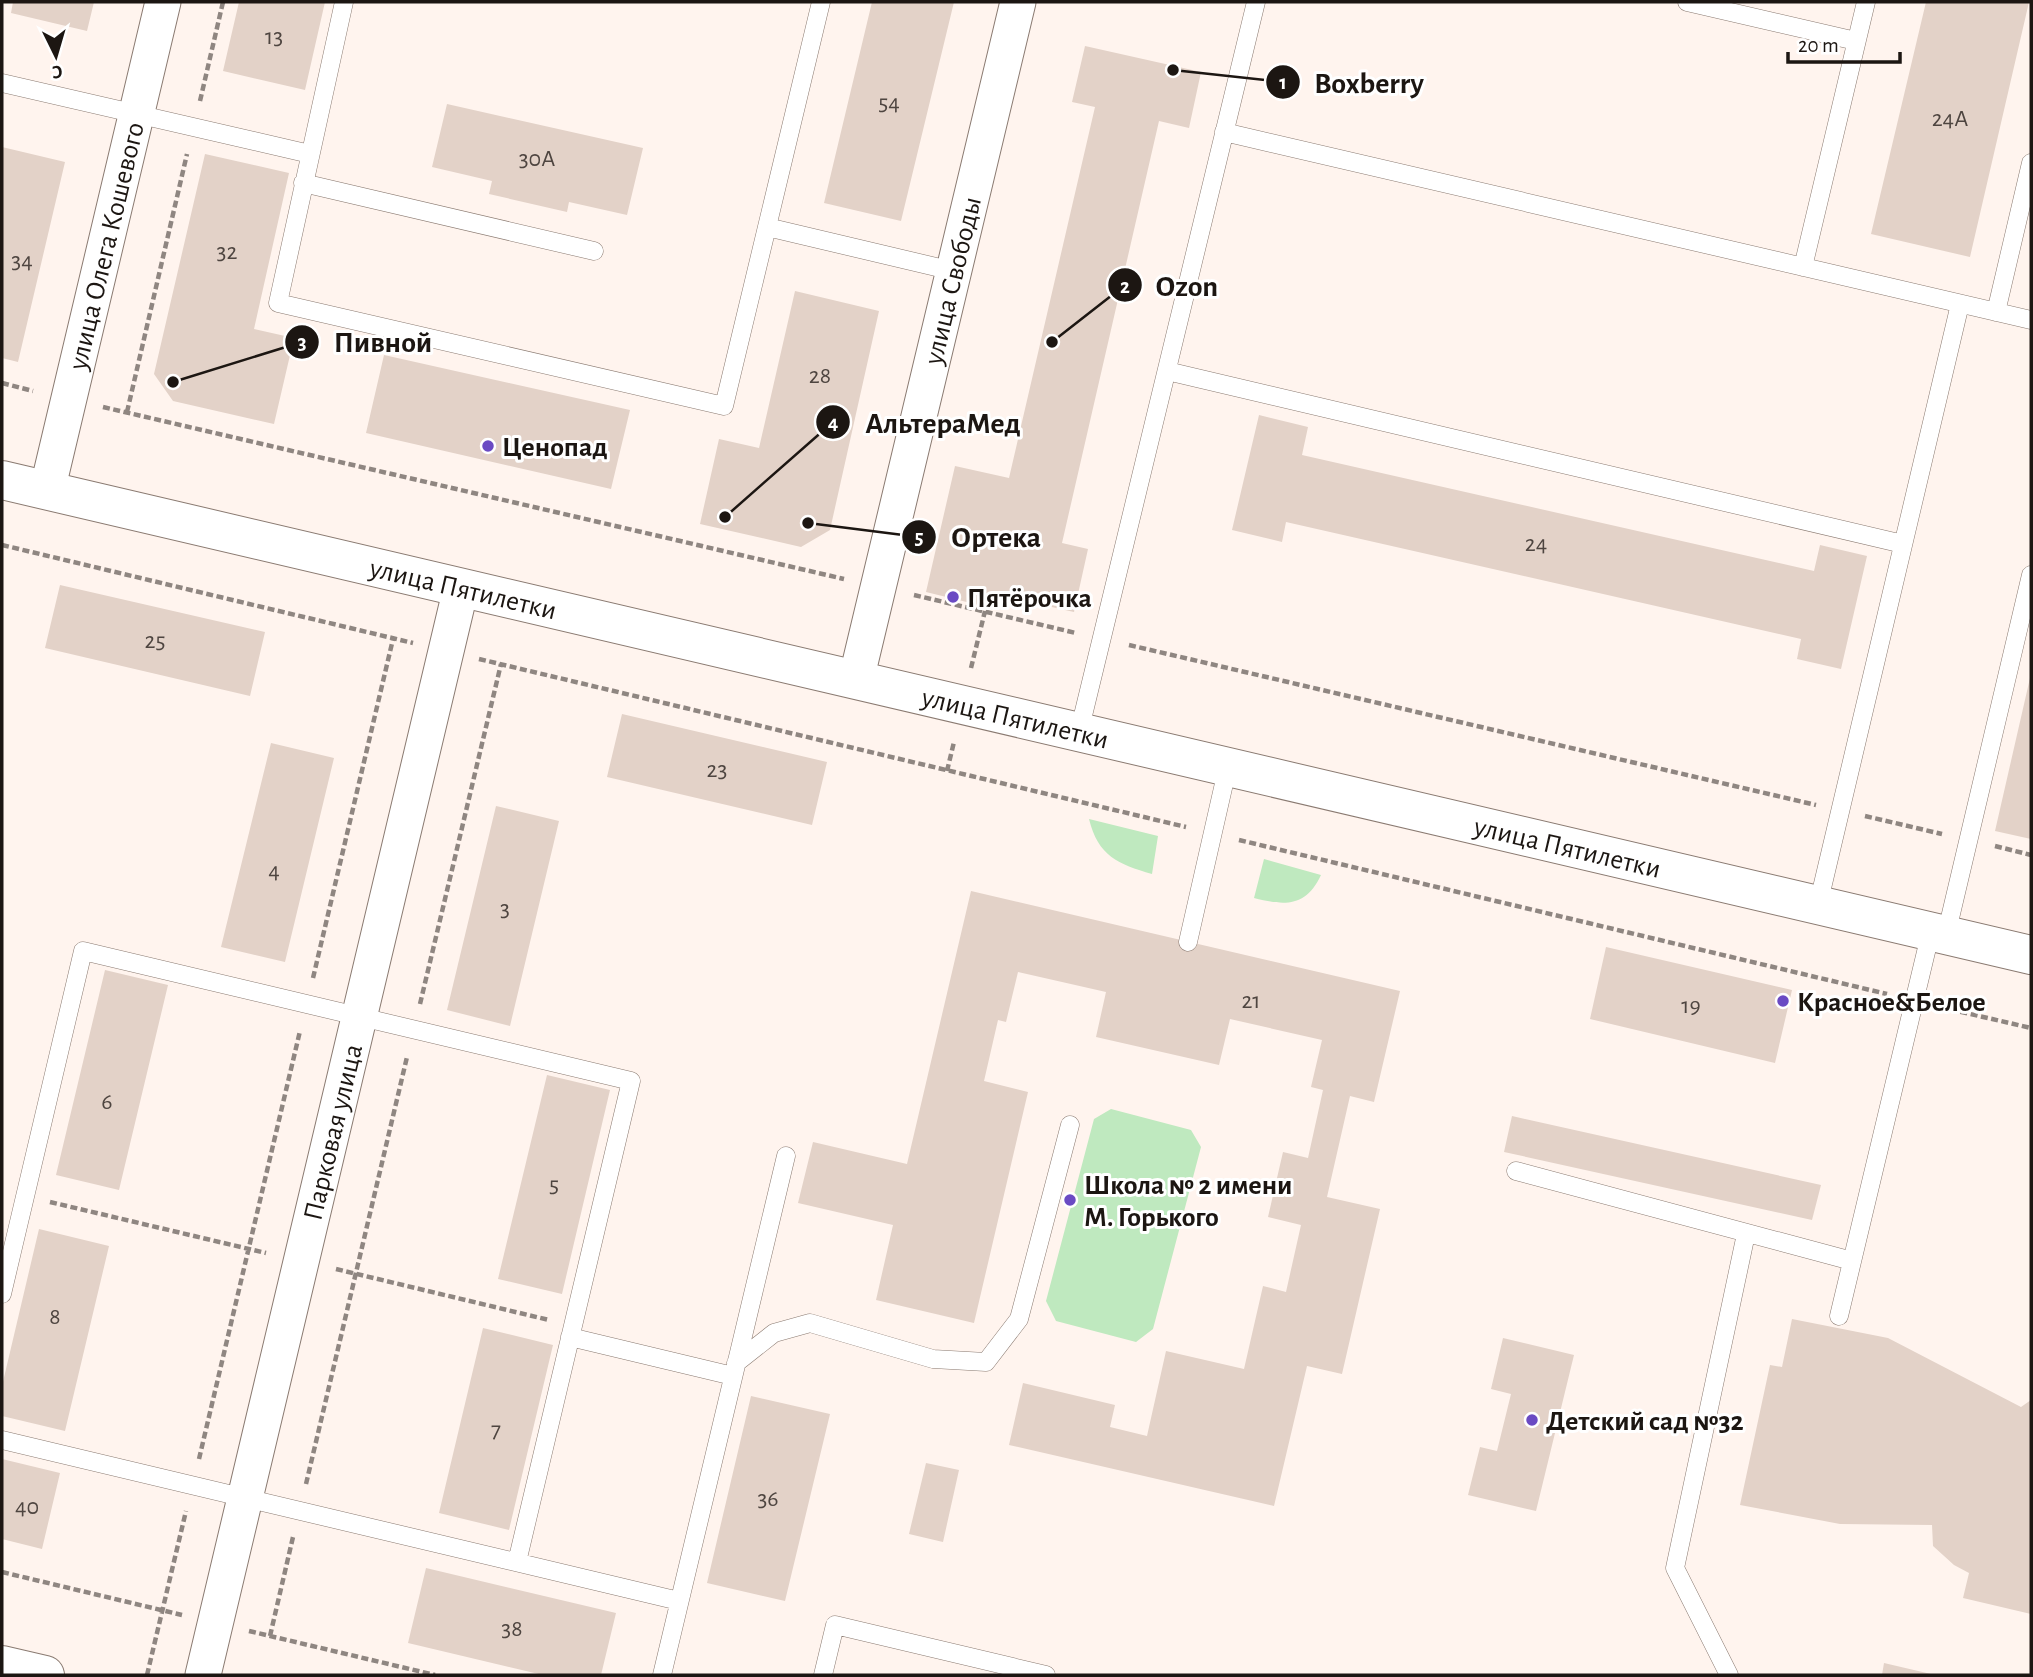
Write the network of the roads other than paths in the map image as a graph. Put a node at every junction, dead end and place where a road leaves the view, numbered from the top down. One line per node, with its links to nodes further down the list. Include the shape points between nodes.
1 (163, 2): 10 (street, улица Олега Кошевого)
2 (344, 2): 12 (lane)
3 (821, 2): 15 (lane)
4 (1018, 2): 18 (street, улица Свободы)
5 (1256, 2): 11 (lane)
6 (1687, 2): 8 (lane)
7 (1866, 2): 8 (lane)
8 (1856, 41): 17 (lane)
9 (2, 83): 10 (lane)
10 (136, 114): 12 (lane); 24 (street, улица Олега Кошевого)
11 (1224, 132): 17 (lane); 22 (lane)
12 (310, 154): 14 (lane)
13 (2031, 163): 20 (lane)
14 (303, 183): 15 (lane, via 278,303 724,406); 16 (lane)
15 (767, 226): 18 (lane)
16 (594, 251)
17 (1803, 267): 19 (lane)
18 (953, 271): 28 (street, улица Свободы)
19 (1960, 304): 20 (lane); 25 (lane)
20 (1996, 312): 21 (lane)
21 (2031, 320)
22 (1167, 371): 25 (lane); 29 (lane)
23 (2, 480): 24 (main road, улица Пятилетки)
24 (47, 491): 27 (main road, улица Пятилетки)
25 (1903, 544): 31 (lane)
26 (2031, 575): 32 (lane, via 1969,840)
27 (461, 588): 28 (main road, улица Пятилетки); 35 (street, Парковая улица)
28 (856, 680): 29 (main road, улица Пятилетки)
29 (1079, 732): 30 (main road, улица Пятилетки)
30 (1228, 765): 31 (main road, улица Пятилетки); 33 (lane)
31 (1818, 905): 32 (main road, улица Пятилетки)
32 (1939, 933): 34 (main road, улица Пятилетки); 40 (lane, via 1914,1000)
33 (1188, 942)
34 (2031, 955)
35 (359, 1017): 41 (lane, via 83,951); 43 (lane, via 631,1081); 46 (street, Парковая улица)
36 (1070, 1125): 44 (lane, via 1019,1319 986,1362 933,1359 810,1323 774,1333)
37 (786, 1156): 44 (lane)
38 (1516, 1171): 39 (lane)
39 (1746, 1234): 40 (lane); 55 (lane, via 1675,1567)
40 (1852, 1261): 42 (lane)
41 (2, 1294)
42 (1839, 1316)
43 (570, 1337): 44 (lane); 47 (lane)
44 (734, 1370): 48 (lane)
45 (2, 1440): 46 (lane)
46 (245, 1498): 47 (lane); 51 (street, Парковая улица)
47 (517, 1562): 48 (lane)
48 (679, 1601): 52 (lane)
49 (2, 1665): 50 (main road)
50 (45, 1675)
51 (203, 1675)
52 (662, 1675)
53 (823, 1675): 54 (lane, via 835,1625)
54 (1046, 1675)
55 (1729, 1675)

